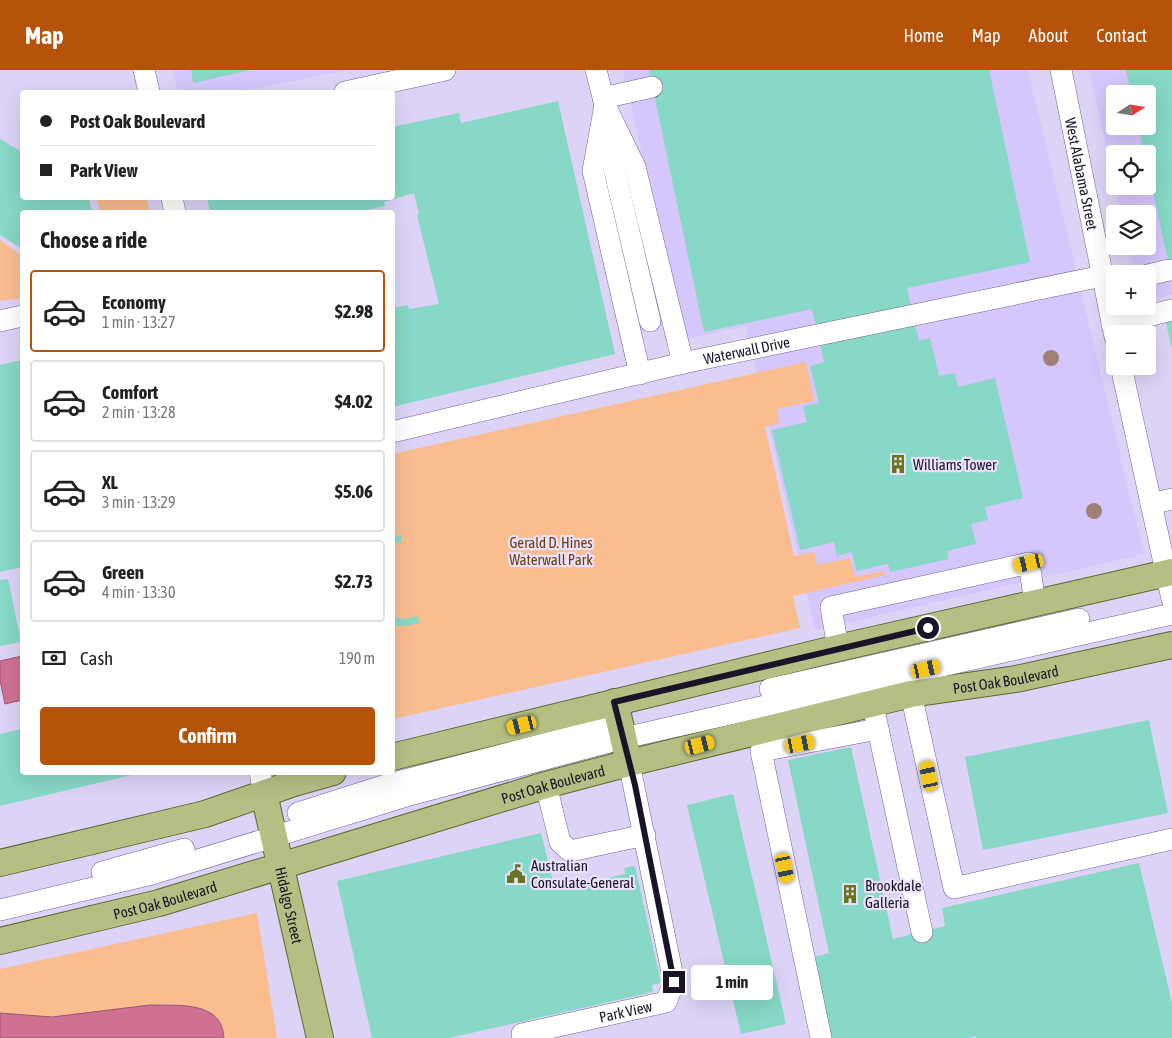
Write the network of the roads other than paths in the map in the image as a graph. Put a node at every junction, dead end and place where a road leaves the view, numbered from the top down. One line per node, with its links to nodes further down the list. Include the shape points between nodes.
1 (144, 70): 6 (street)
2 (445, 70): 7 (street)
3 (596, 70): 8 (street)
4 (1061, 70): 11 (street, West Alabama Street)
5 (652, 87): 8 (street)
6 (149, 90)
7 (354, 90)
8 (604, 102): 16 (street, via 614,168); 18 (street, via 635,167); 19 (street, via 593,171)
9 (1169, 270): 10 (street)
10 (1156, 273)
11 (1106, 277)
12 (1106, 282): 18 (street, Waterwall Drive)
13 (1172, 310): 17 (street)
14 (20, 316): 15 (street)
15 (0, 321)
16 (650, 321)
17 (1131, 325)
18 (683, 363): 19 (street, Waterwall Drive)
19 (640, 374): 21 (street, Waterwall Drive)
20 (1123, 375): 23 (street)
21 (395, 431)
22 (1172, 499): 23 (street)
23 (1151, 504): 24 (street)
24 (1169, 572): 25 (street); 26 (main road)
25 (1172, 599): 32 (street)
26 (1034, 603): 29 (main road); 29 (street, via 1029,563 831,607)
27 (1172, 614): 32 (street)
28 (1172, 645): 30 (main road, Post Oak Boulevard, via 1016,679)
29 (838, 648): 32 (main road)
30 (910, 694): 31 (main road, Post Oak Boulevard); 41 (street, via 954,888)
31 (872, 702): 33 (street); 35 (main road, Post Oak Boulevard)
32 (619, 721): 34 (main road); 35 (main road); 39 (street, via 413,794)
33 (878, 729): 46 (street); 50 (street, via 761,752)
34 (395, 757)
35 (629, 763): 38 (main road, Post Oak Boulevard); 40 (street, Park View)
36 (322, 775): 37 (main road, via 294,783)
37 (262, 783): 39 (main road, Hidalgo Street); 42 (main road, via 205,814)
38 (546, 785): 40 (street, via 560,842 570,851); 43 (main road, Post Oak Boulevard)
39 (272, 829): 43 (main road, Hidalgo Street); 44 (street); 45 (street, via 152,874)
40 (645, 835): 48 (street, Park View, via 674,982 666,1002)
41 (1172, 839)
42 (0, 863)
43 (280, 866): 47 (main road, Post Oak Boulevard, via 159,903); 49 (main road, Hidalgo Street)
44 (0, 895)
45 (0, 910)
46 (922, 932)
47 (0, 941)
48 (522, 1034)
49 (320, 1038)
50 (821, 1038)

